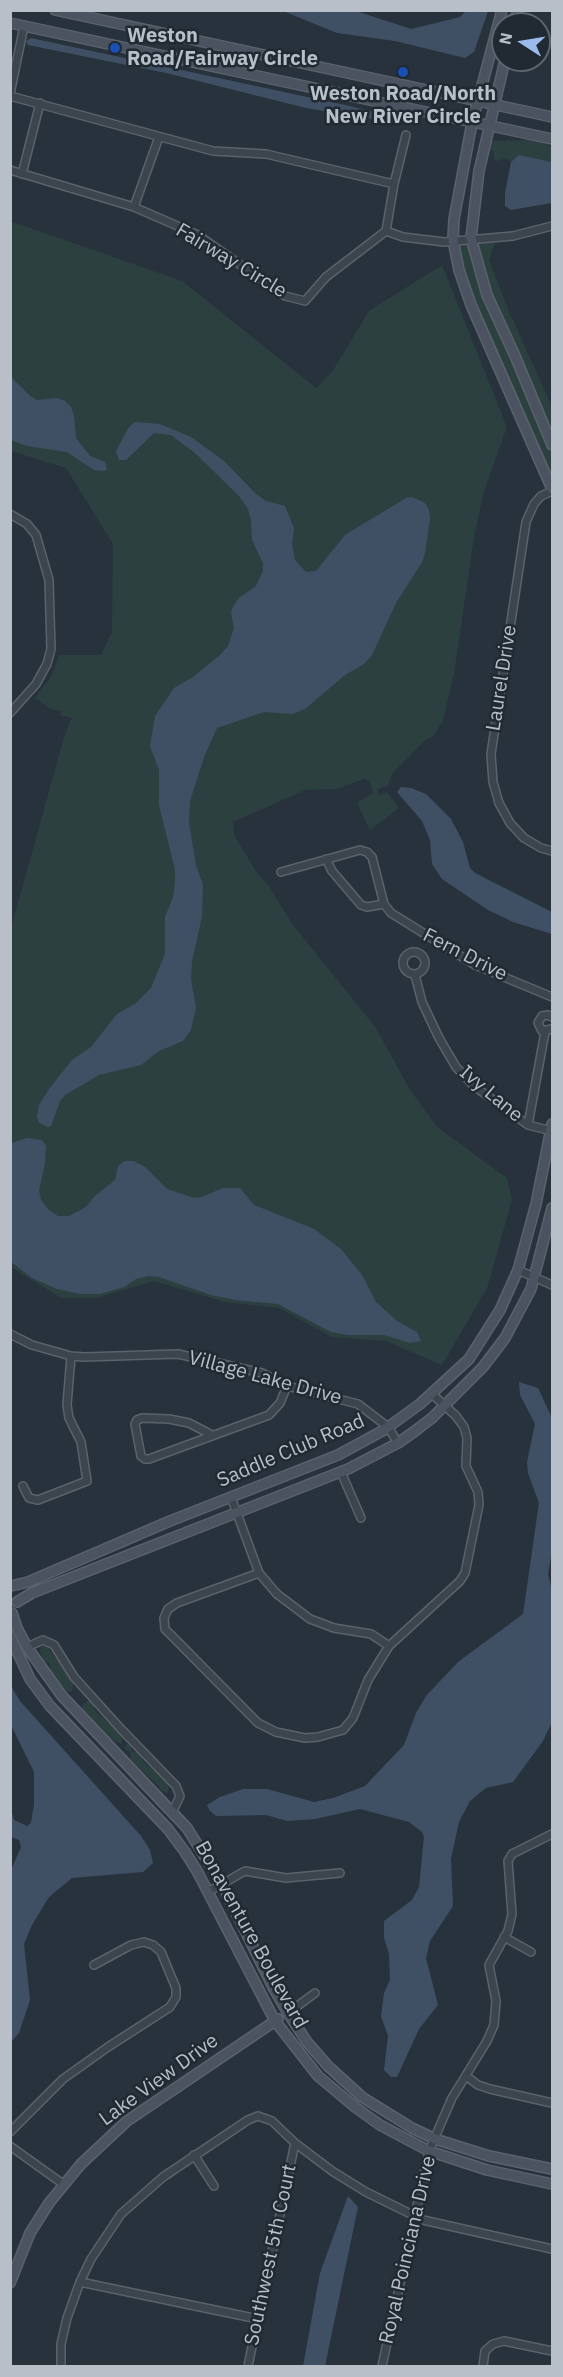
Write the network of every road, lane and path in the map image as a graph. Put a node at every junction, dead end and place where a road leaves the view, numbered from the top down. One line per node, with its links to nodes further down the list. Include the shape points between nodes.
1 (55, 10): 7 (street)
2 (501, 10): 7 (street)
3 (11, 26): 4 (street)
4 (24, 26): 6 (street); 11 (street)
5 (502, 72): 9 (street)
6 (10, 95): 8 (street)
7 (477, 101): 9 (street); 11 (street)
8 (40, 103): 14 (street); 17 (street)
9 (494, 105): 10 (street); 12 (street)
10 (552, 117)
11 (472, 123): 12 (street); 23 (street)
12 (489, 126): 15 (street); 22 (street)
13 (406, 135): 18 (street)
14 (159, 137): 18 (street, via 213,151 266,154); 19 (street)
15 (552, 139)
16 (10, 170): 17 (street, Fairway Circle)
17 (22, 174): 19 (street, Fairway Circle)
18 (394, 184): 21 (street)
19 (134, 207): 21 (street, Fairway Circle, via 198,235 285,296 305,301 326,277)
20 (552, 226): 22 (street, via 513,236)
21 (386, 231): 23 (street, via 431,242)
22 (471, 238): 23 (street); 24 (street, via 486,295)
23 (453, 240): 25 (street, via 471,305)
24 (552, 445)
25 (552, 490): 28 (street, Laurel Drive, via 534,504 526,522 491,754 493,783 510,823 524,838)
26 (10, 514): 27 (street, via 27,524 36,536 49,580 51,649 36,684)
27 (10, 713)
28 (552, 851)
29 (326, 859): 30 (street); 31 (street, via 361,905); 31 (street, via 360,850 367,852 372,857)
30 (281, 872)
31 (384, 904): 33 (street, Fern Drive, via 409,926 475,965)
32 (415, 975): 36 (street, Ivy Lane, via 426,1011 456,1067 474,1086)
33 (552, 997)
34 (552, 1017): 35 (street, via 545,1015 538,1020 540,1029)
35 (549, 1030): 36 (street)
36 (528, 1125): 37 (street, Ivy Lane)
37 (552, 1129): 39 (street, Saddle Club Road)
38 (552, 1208): 40 (street, Saddle Club Road)
39 (518, 1270): 40 (street); 45 (street, Saddle Club Road, via 500,1310 469,1359)
40 (534, 1278): 41 (street); 46 (street, Saddle Club Road, via 505,1338)
41 (552, 1285)
42 (10, 1335): 43 (street, Village Lake Drive)
43 (71, 1356): 44 (street, Village Lake Drive, via 194,1356 262,1373); 51 (street, via 67,1406 81,1442 87,1481 38,1500 28,1498)
44 (286, 1386): 47 (street, Village Lake Drive, via 358,1404); 48 (street, via 270,1415)
45 (431, 1394): 46 (street); 47 (street, Saddle Club Road)
46 (445, 1406): 49 (street, Saddle Club Road); 60 (street, via 464,1427 466,1466 478,1492 479,1505 465,1573)
47 (388, 1427): 49 (street, Village Lake Drive); 52 (street, Saddle Club Road, via 338,1455)
48 (212, 1435): 48 (street, via 145,1459 141,1456 135,1424 142,1418 169,1419 189,1423)
49 (398, 1443): 50 (street, Saddle Club Road)
50 (341, 1472): 53 (street, Saddle Club Road); 54 (street, Saddle Club Road)
51 (23, 1486)
52 (231, 1497): 53 (street); 56 (street, Saddle Club Road)
53 (237, 1514): 55 (street); 57 (street, Saddle Club Road)
54 (361, 1518)
55 (259, 1573): 60 (street, via 277,1594 310,1619 334,1628 371,1634); 60 (street, via 177,1603 164,1618 165,1629 258,1723 276,1732 305,1738 343,1730)
56 (11, 1586): 57 (street)
57 (17, 1602): 58 (street)
58 (11, 1614): 61 (street, Bonaventure Boulevard)
59 (10, 1636): 66 (street, Bonaventure Boulevard, via 30,1679 50,1706 168,1829)
60 (389, 1646)
61 (27, 1647): 62 (street, Bonaventure Boulevard, via 62,1696); 62 (street, via 43,1640 54,1646 74,1677 176,1786 180,1796)
62 (173, 1811): 65 (street, Bonaventure Boulevard)
63 (552, 1834): 67 (street, Royal Poinciana Drive, via 512,1854 508,1861 512,1914)
64 (340, 1873): 65 (street, via 286,1878 249,1871)
65 (222, 1884): 66 (street); 71 (street, Bonaventure Boulevard)
66 (208, 1892): 72 (street, Bonaventure Boulevard)
67 (504, 1937): 68 (street); 73 (street, Royal Poinciana Drive, via 489,1965 496,2001 494,2025)
68 (531, 1952)
69 (93, 1965): 75 (street, via 131,1945 153,1945 161,1952 176,1997 170,2007 63,2079)
70 (315, 1993): 71 (street, Bonaventure Boulevard)
71 (288, 2013): 72 (street, Lake View Drive); 76 (street, Bonaventure Boulevard, via 328,2066 362,2097)
72 (274, 2021): 79 (street, Bonaventure Boulevard, via 335,2092 380,2125); 82 (street, Lake View Drive, via 127,2121)
73 (466, 2076): 74 (street, via 490,2089); 76 (street, Royal Poinciana Drive)
74 (552, 2103)
75 (10, 2132)
76 (435, 2139): 79 (street, Royal Poinciana Drive); 81 (street, Bonaventure Boulevard, via 489,2156)
77 (295, 2144): 80 (street, via 272,2121 262,2117 248,2120); 85 (street, via 366,2192); 89 (street, Southwest 5th Court)
78 (10, 2146): 82 (street)
79 (429, 2151): 83 (street, Bonaventure Boulevard, via 487,2170); 85 (street, Royal Poinciana Drive)
80 (194, 2155): 84 (street); 87 (street, via 162,2177 121,2214)
81 (552, 2169)
82 (63, 2184): 88 (street, Lake View Drive, via 30,2233)
83 (552, 2184)
84 (214, 2186)
85 (413, 2215): 86 (street); 93 (street, Royal Poinciana Drive)
86 (552, 2249)
87 (80, 2282): 89 (street); 91 (street, via 61,2344)
88 (10, 2283)
89 (258, 2319): 92 (street, Southwest 5th Court)
90 (552, 2351): 94 (street, via 504,2341 485,2351)
91 (61, 2367)
92 (248, 2367)
93 (382, 2367)
94 (483, 2367)

